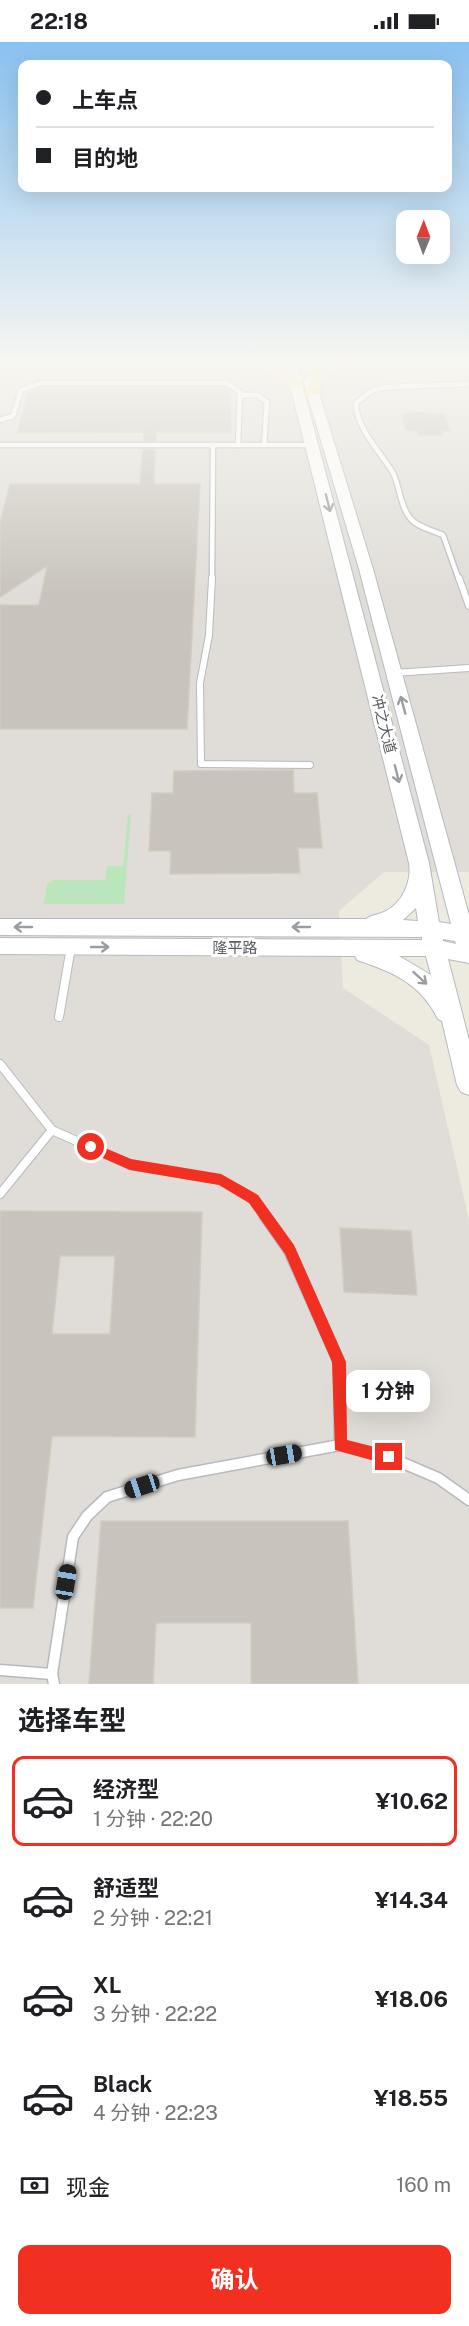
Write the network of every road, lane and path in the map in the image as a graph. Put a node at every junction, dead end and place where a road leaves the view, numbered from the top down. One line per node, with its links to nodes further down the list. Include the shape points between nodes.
1 (238, 442): 6 (lane)
2 (264, 442): 7 (lane)
3 (313, 442): 8 (main road, 冲之大道)
4 (326, 442): 13 (main road, 冲之大道)
5 (373, 442): 11 (lane, via 389,466 409,518 443,535)
6 (238, 445): 7 (lane); 10 (lane)
7 (264, 445): 8 (lane)
8 (314, 445): 15 (main road, 冲之大道, one-way to 15)
9 (0, 446): 10 (lane)
10 (213, 446): 14 (lane, via 213,568 209,635 200,683 201,764)
11 (469, 606)
12 (469, 668): 13 (lane)
13 (394, 673): 16 (main road, 冲之大道, one-way to 13)
14 (310, 765)
15 (419, 863): 19 (main road, via 417,888 402,911 388,921); 20 (main road, 冲之大道)
16 (445, 863): 17 (main road); 21 (main road, 冲之大道)
17 (469, 892)
18 (0, 927): 19 (main road, 隆平路, one-way to 18)
19 (346, 927): 20 (main road, 隆平路)
20 (432, 938): 21 (main road, 隆平路); 24 (main road, 隆平路); 26 (main road, 冲之大道)
21 (468, 944)
22 (0, 946): 23 (main road, 隆平路)
23 (70, 946): 24 (main road, 隆平路, one-way to 24); 25 (lane)
24 (326, 947): 26 (main road, one-way to 26, via 380,957 408,967 442,1003)
25 (59, 1017)
26 (459, 1044): 28 (main road, 冲之大道)
27 (0, 1064): 29 (lane)
28 (469, 1085)
29 (52, 1130): 30 (lane); 31 (lane, via 130,1165 221,1180 254,1199 289,1250 339,1362)
30 (0, 1194)
31 (340, 1445): 32 (lane, via 389,1457 438,1478); 34 (lane, via 178,1475 107,1497 87,1516 74,1537)
32 (469, 1500)
33 (0, 1670): 34 (lane)
34 (53, 1679)

